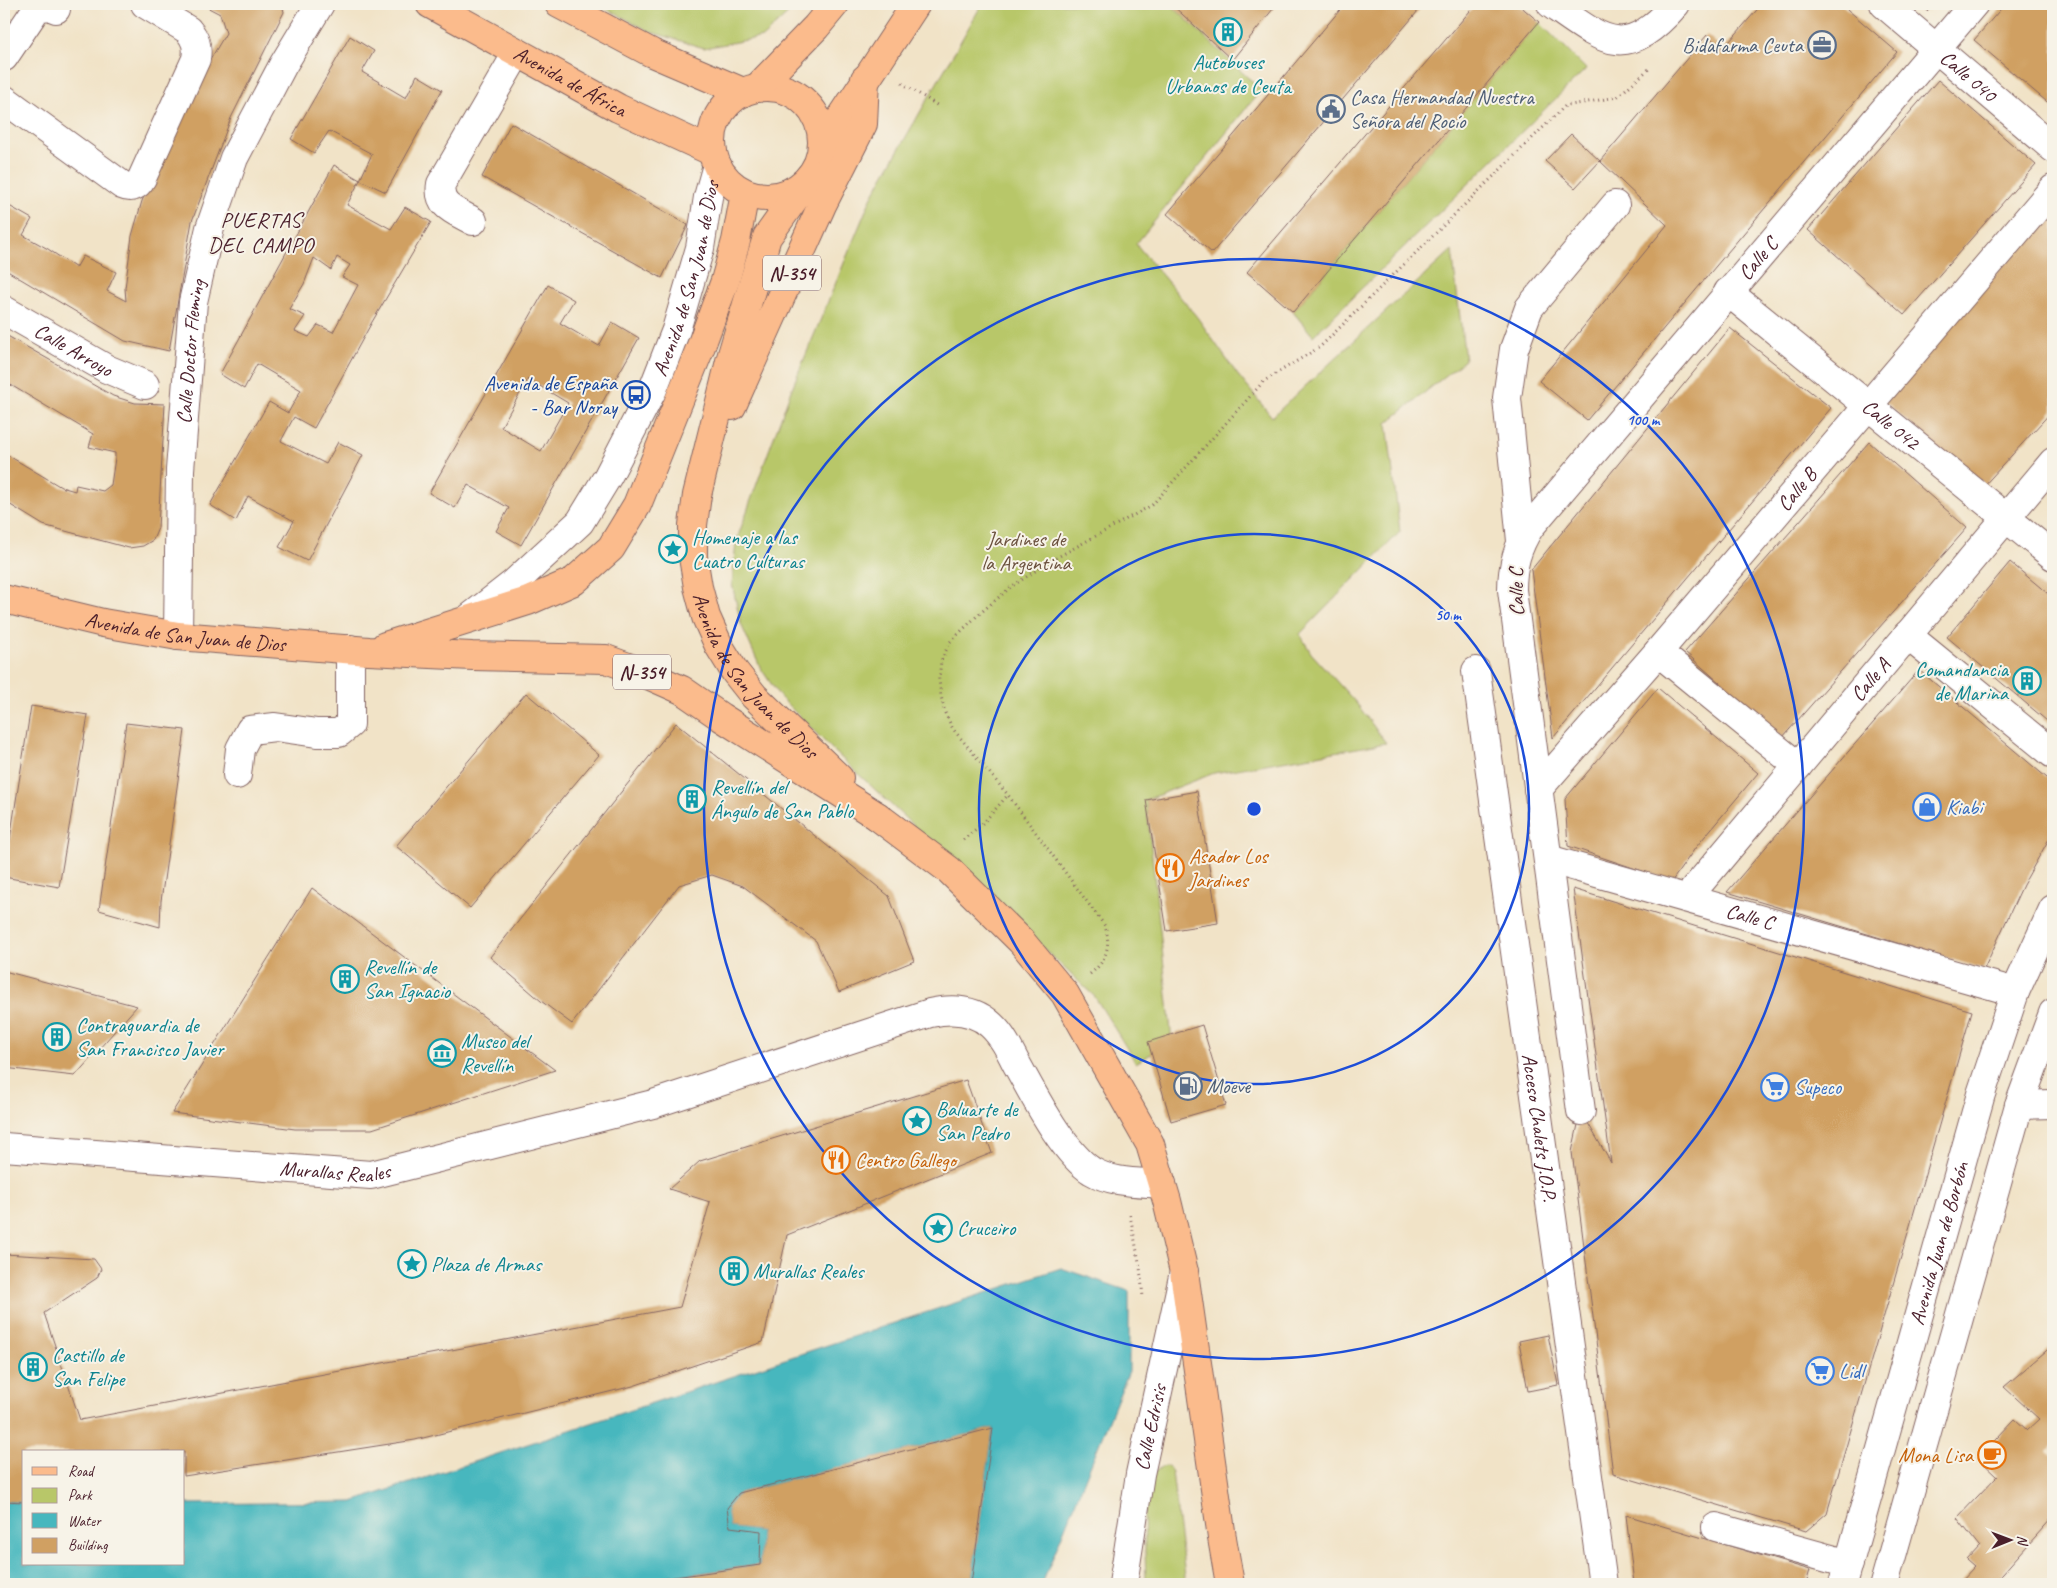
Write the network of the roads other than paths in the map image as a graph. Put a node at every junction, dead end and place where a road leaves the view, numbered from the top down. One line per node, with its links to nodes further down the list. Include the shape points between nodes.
1 (145, 4): 17 (street, via 188,30 198,50 136,186 128,188 122,185)
2 (320, 4): 38 (street, Calle Doctor Fleming, via 283,65 234,158 210,228 193,302 180,470)
3 (430, 4): 13 (main road, Avenida de África)
4 (559, 4): 16 (main road, via 652,53)
5 (835, 4): 16 (main road, via 816,27)
6 (916, 4): 15 (main road, N-354)
7 (1551, 4): 8 (street, via 1601,37 1616,40 1632,39 1647,33)
8 (1676, 4)
9 (1884, 4): 12 (street, Calle 040)
10 (1974, 4): 12 (street, Calle C)
11 (56, 9): 14 (street, via 49,6 37,8)
12 (1936, 48): 19 (street, Calle 040); 26 (street, Calle C)
13 (518, 53): 20 (main road, Avenida de África); 25 (street, via 441,184 444,203)
14 (4, 57)
15 (870, 72): 18 (main road, N-354); 31 (main road, Avenida de San Juan de Dios / N-354, via 863,124 822,205)
16 (750, 90): 18 (main road, N-354, via 771,87 798,97 816,118); 20 (main road, via 731,100 718,117 712,137)
17 (4, 99)
18 (822, 147): 21 (main road, N-354)
19 (2053, 148)
20 (715, 158): 23 (main road, N-354, via 724,177); 36 (street, Avenida de San Juan de Dios, via 700,248 676,330 653,389 608,476 580,522 514,583)
21 (812, 174): 23 (main road, N-354, via 795,189 774,197); 31 (main road, Avenida de San Juan de Dios / N-354, via 767,236 730,361)
22 (2053, 189): 29 (street, Calle B)
23 (745, 193): 36 (main road, Avenida de San Juan de Dios / N-354, via 732,257 701,346 637,504 611,548 574,581 528,601)
24 (1615, 205): 33 (street, via 1529,308 1514,349 1507,398)
25 (473, 221)
26 (1728, 292): 29 (street, Calle 042); 33 (street, Calle C)
27 (4, 310): 28 (street, Calle Arroyo, via 107,369)
28 (145, 385)
29 (1868, 406): 32 (street, Calle 042); 40 (street, Calle B)
30 (2053, 462): 32 (street, Calle A)
31 (705, 465): 46 (main road, Avenida de San Juan de Dios / N-354, via 693,525 694,557 706,617 719,646 754,696)
32 (2006, 517): 34 (street, Calle 042); 37 (street, Calle A)
33 (1521, 541): 45 (street, Calle C, via 1512,574 1512,590)
34 (2053, 556)
35 (4, 599): 38 (main road, Avenida de San Juan de Dios, via 103,623)
36 (466, 620): 39 (main road, Avenida de San Juan de Dios / N-354)
37 (1907, 635): 42 (street); 43 (street, Calle A)
38 (178, 636): 39 (main road, Avenida de San Juan de Dios)
39 (359, 650): 44 (street, via 350,724 339,733 275,727 250,730 240,749); 46 (main road, Avenida de San Juan de Dios / N-354, via 606,659 682,690)
40 (1658, 652): 43 (street); 45 (street, Calle B)
41 (1476, 671): 62 (street, Acceso Chalets J.O.P.)
42 (2053, 754)
43 (1798, 766): 48 (street, Calle A)
44 (237, 775)
45 (1538, 789): 47 (street, Calle C)
46 (878, 816): 56 (main road, N-354, via 949,870 1021,941 1065,994 1150,1144)
47 (1548, 859): 48 (street, Calle C); 54 (street)
48 (1687, 898): 50 (street, Calle C)
49 (2053, 909): 50 (street, Avenida Juan de Borbón)
50 (2015, 992): 59 (street, Avenida Juan de Borbón, via 1981,1094)
51 (2053, 1013): 53 (street, Avenida Juan de Borbón)
52 (2053, 1104): 53 (street)
53 (2019, 1105): 63 (street, Avenida Juan de Borbón)
54 (1582, 1111)
55 (4, 1147): 56 (street, Murallas Reales, via 371,1175 653,1104 930,1013 961,1010 990,1024 1001,1036 1048,1119 1081,1162 1105,1177)
56 (1162, 1184): 57 (main road, N-354)
57 (1184, 1272): 60 (street, Calle Edrisis, via 1140,1474); 61 (main road, N-354)
58 (1716, 1527): 59 (street)
59 (1846, 1574)
60 (1123, 1584)
61 (1230, 1584)
62 (1603, 1584)
63 (1884, 1584)

